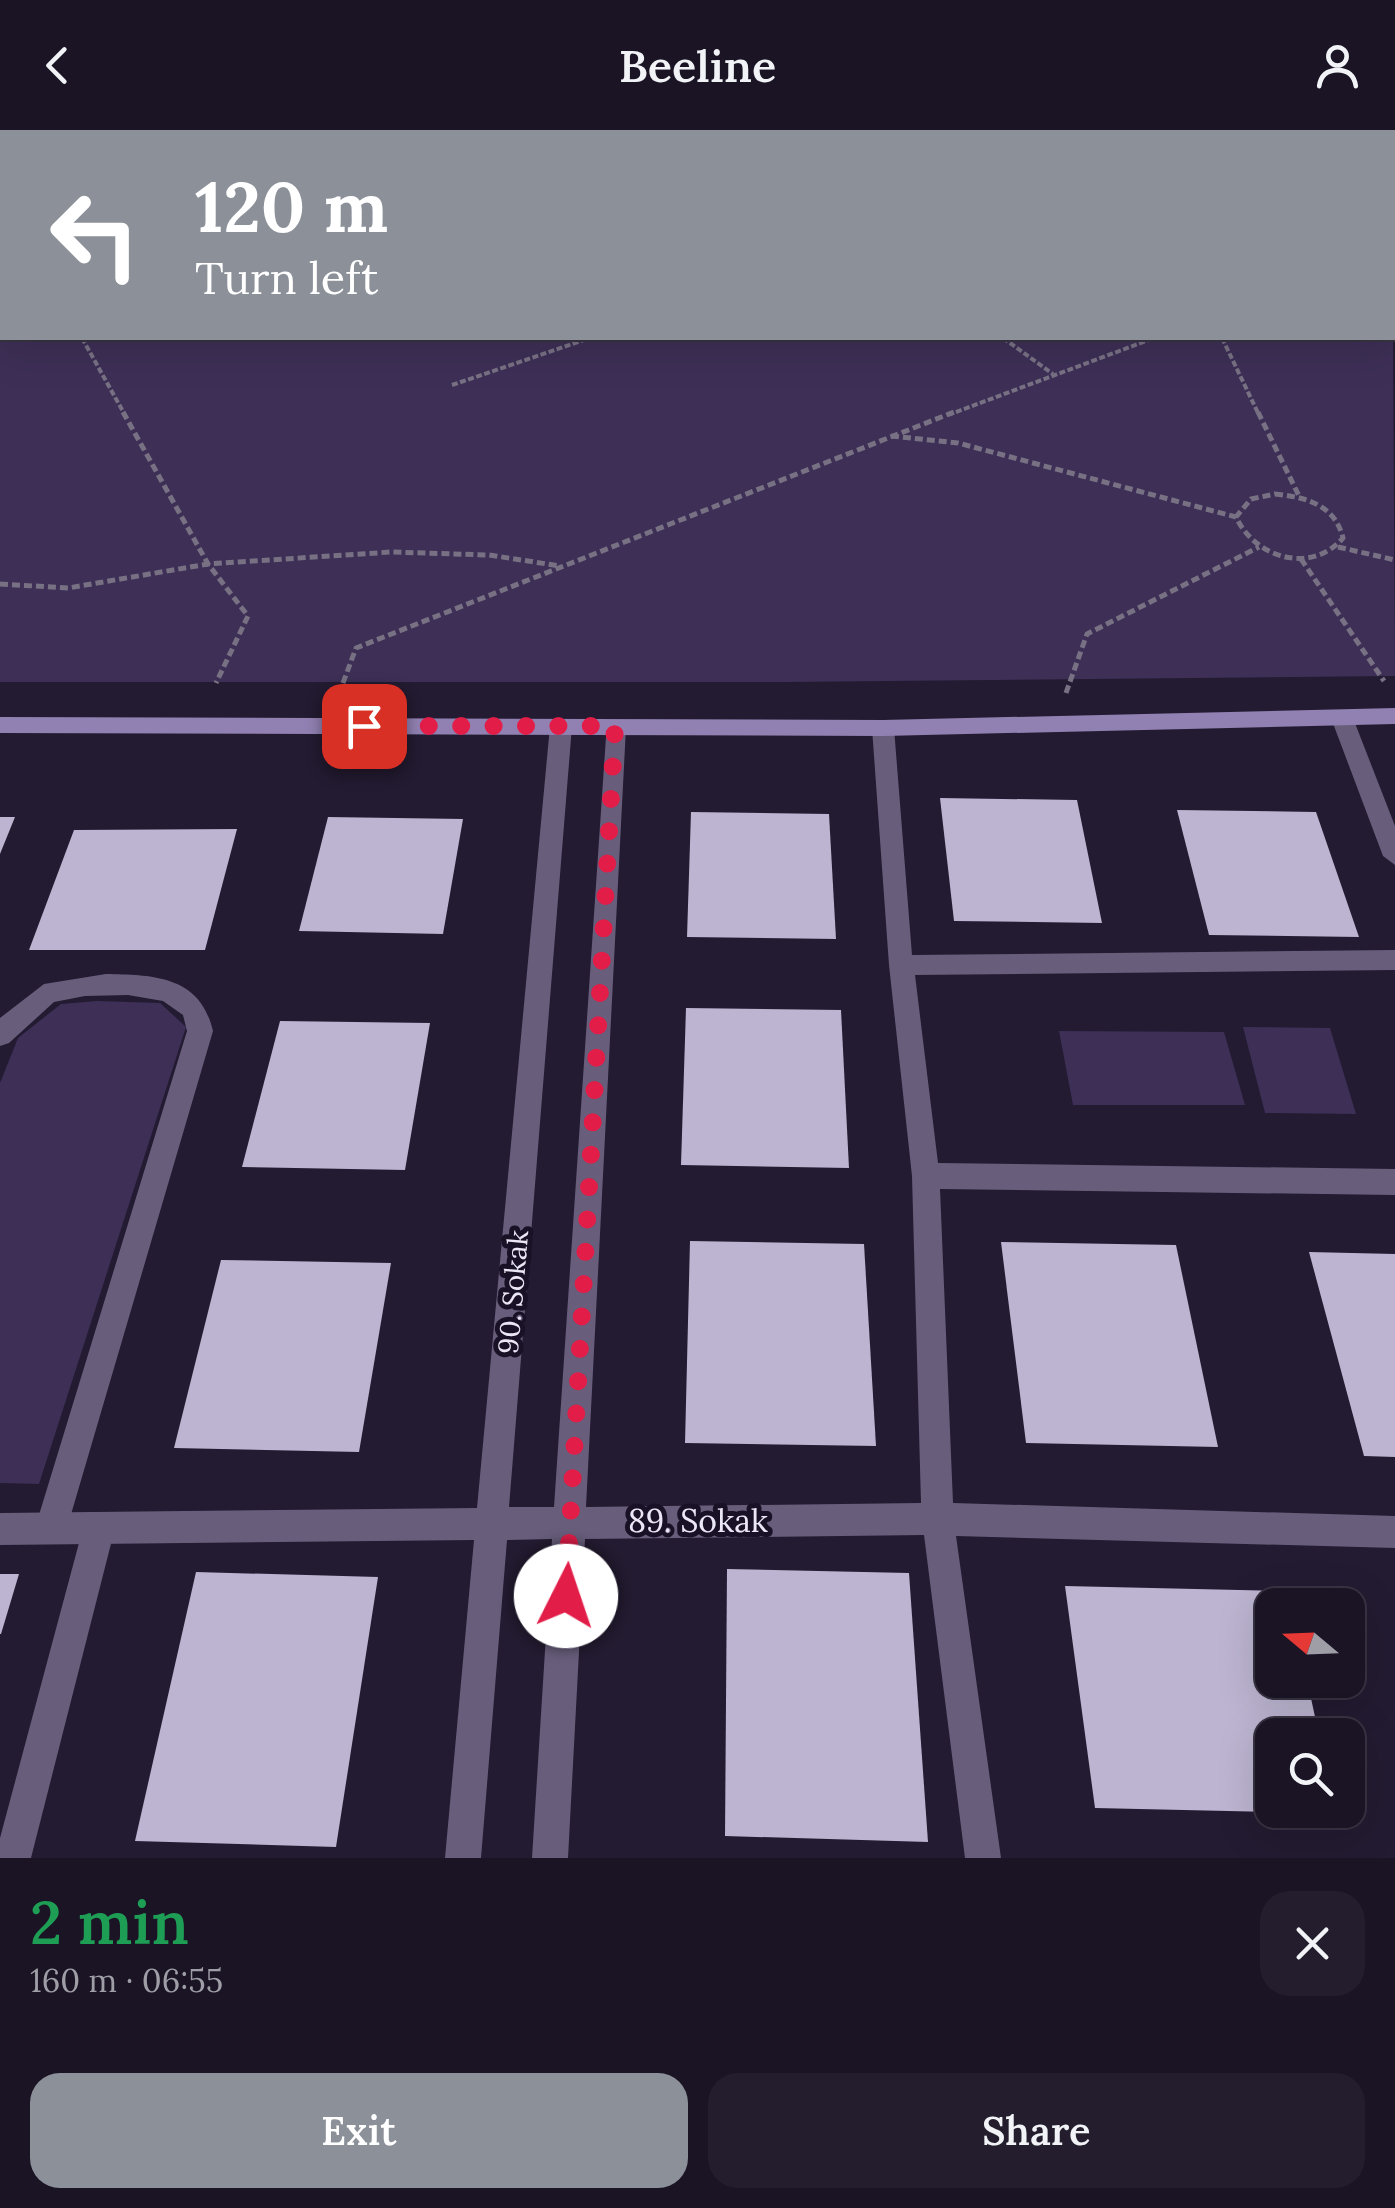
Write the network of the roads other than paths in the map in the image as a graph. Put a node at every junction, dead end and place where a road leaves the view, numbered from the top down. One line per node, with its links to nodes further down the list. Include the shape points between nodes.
1 (1395, 716): 2 (main road)
2 (1342, 718): 6 (main road); 7 (street)
3 (0, 725): 4 (main road)
4 (561, 726): 5 (main road); 15 (street, 90. Sokak)
5 (615, 726): 6 (main road); 14 (street)
6 (883, 728): 9 (street)
7 (1395, 856)
8 (1395, 960): 9 (street)
9 (901, 965): 11 (street)
10 (0, 1035): 16 (street, via 52,992 108,983 168,990 193,1007 200,1030)
11 (926, 1176): 12 (street); 13 (street)
12 (1395, 1182)
13 (938, 1519): 14 (street, 89. Sokak); 19 (street, 89. Sokak); 23 (street)
14 (571, 1521): 15 (street, 89. Sokak); 22 (street)
15 (494, 1522): 17 (street, 89. Sokak); 21 (street, 90. Sokak)
16 (51, 1528): 17 (street, 89. Sokak); 18 (street, 89. Sokak)
17 (99, 1528): 20 (street)
18 (0, 1529)
19 (1395, 1532)
20 (13, 1858)
21 (463, 1858)
22 (550, 1858)
23 (983, 1858)

